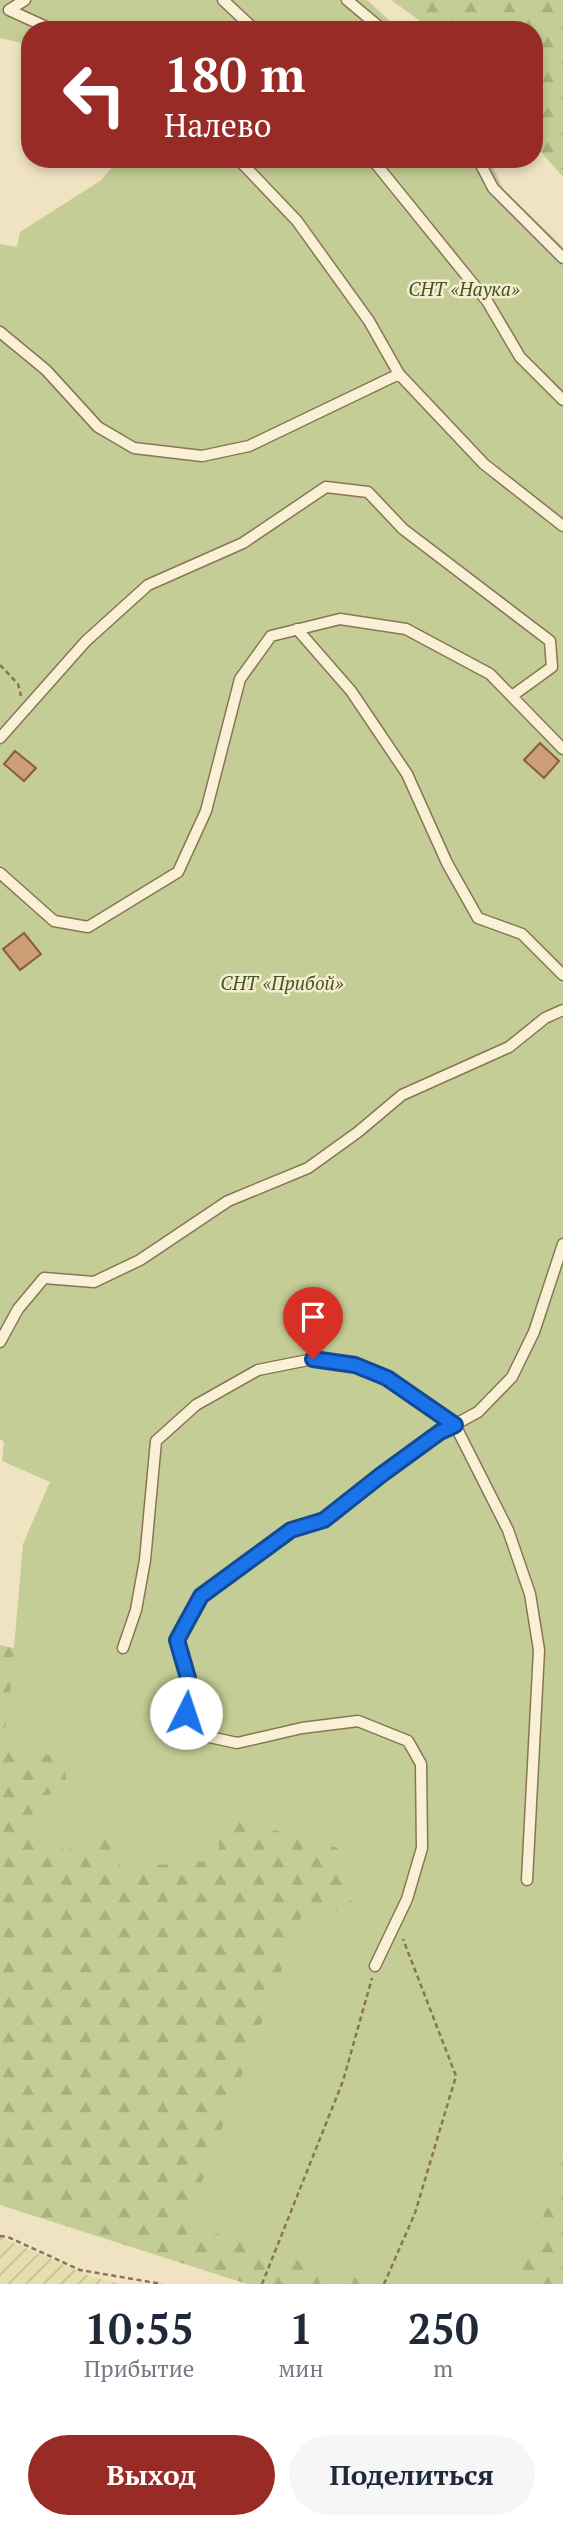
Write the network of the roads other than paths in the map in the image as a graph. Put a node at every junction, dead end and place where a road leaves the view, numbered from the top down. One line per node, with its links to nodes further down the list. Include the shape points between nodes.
1 (25, 0): 4 (lane, via 9,10)
2 (223, 0): 5 (lane)
3 (347, 0): 6 (lane)
4 (33, 21)
5 (245, 21)
6 (372, 21)
7 (247, 168): 12 (lane, via 297,221 369,321)
8 (379, 168): 13 (lane, via 487,301 520,357)
9 (483, 168): 10 (lane, via 493,188)
10 (563, 258)
11 (0, 332): 12 (lane, via 46,370 98,427 134,448 202,456 249,446)
12 (399, 374): 14 (lane, via 484,464)
13 (563, 400)
14 (563, 526)
15 (298, 629): 16 (lane, via 340,619 405,629 490,674); 19 (lane, via 271,636 240,679 206,811 178,872 88,928 54,921); 20 (lane, via 351,691 407,774 478,918 522,934)
16 (512, 696): 17 (lane, via 552,667 550,641 403,529 368,492 326,487 243,543 148,585 86,641); 18 (lane)
17 (0, 738)
18 (563, 749)
19 (0, 873)
20 (563, 975)
21 (563, 1010): 23 (lane, via 545,1018 509,1047 402,1095 309,1168 228,1201 139,1259 94,1282 44,1278 18,1309)
22 (563, 1244): 24 (lane, via 534,1332 512,1377 478,1412)
23 (0, 1342)
24 (455, 1425): 25 (lane, via 387,1378 355,1365 313,1359 258,1370 196,1405 156,1441 145,1560); 26 (lane, via 508,1530 530,1594 539,1650); 27 (lane, via 324,1520 291,1530 201,1596 177,1640 188,1678 186,1713 196,1734 237,1743 358,1721 408,1741 421,1764 422,1847 407,1899)
25 (123, 1648)
26 (527, 1880)
27 (375, 1966)

